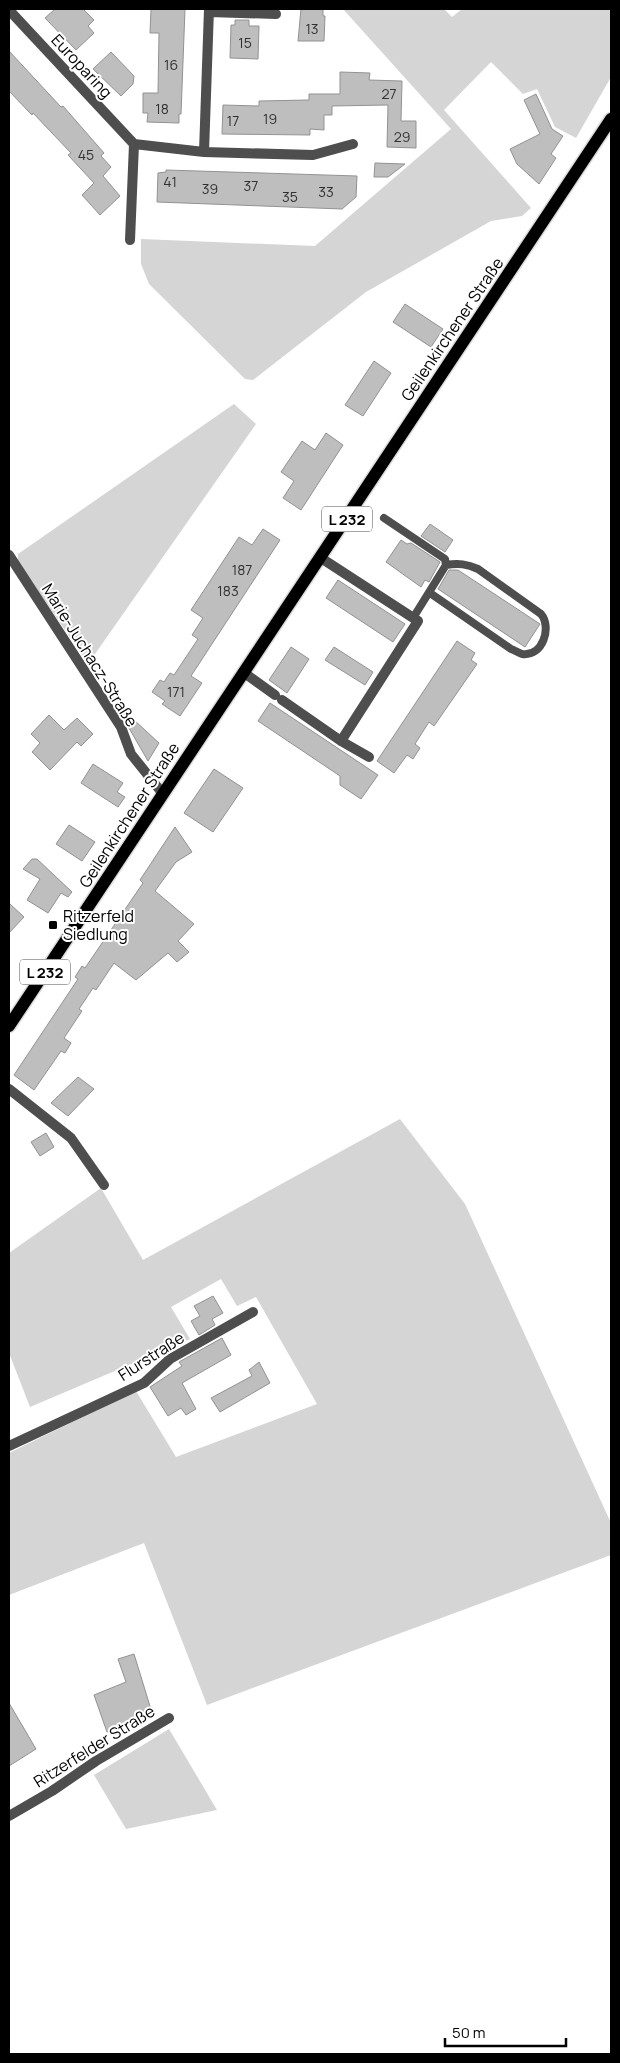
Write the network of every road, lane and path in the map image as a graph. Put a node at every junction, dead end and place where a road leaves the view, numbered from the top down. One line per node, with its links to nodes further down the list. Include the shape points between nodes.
1 (9, 10): 5 (street, Europaring)
2 (209, 11): 3 (street); 7 (street)
3 (276, 14)
4 (611, 120): 11 (main road, Geilenkirchener Straße / L 232)
5 (134, 144): 7 (street); 8 (street)
6 (353, 144): 7 (street, via 313,155)
7 (204, 152)
8 (130, 240)
9 (384, 518): 12 (lane, via 444,559)
10 (9, 555): 18 (street, Marie-Juchacz-Straße, via 121,727 131,754)
11 (321, 558): 14 (street); 15 (main road, Geilenkirchener Straße / L 232)
12 (446, 565): 13 (lane); 13 (lane, via 468,564 478,569 541,614 547,625 543,641 537,650 522,654)
13 (430, 593): 14 (lane)
14 (413, 618): 16 (street, via 418,621)
15 (243, 672): 16 (street); 18 (main road, Geilenkirchener Straße / L 232)
16 (341, 741): 17 (street)
17 (369, 757)
18 (163, 794): 19 (main road, Geilenkirchener Straße / L 232)
19 (9, 1026)
20 (9, 1089): 21 (street, via 71,1138)
21 (104, 1185)
22 (253, 1312): 23 (street, Flurstraße, via 170,1359 144,1383)
23 (9, 1446)
24 (169, 1718): 25 (street, Ritzerfelder Straße)
25 (9, 1816)

